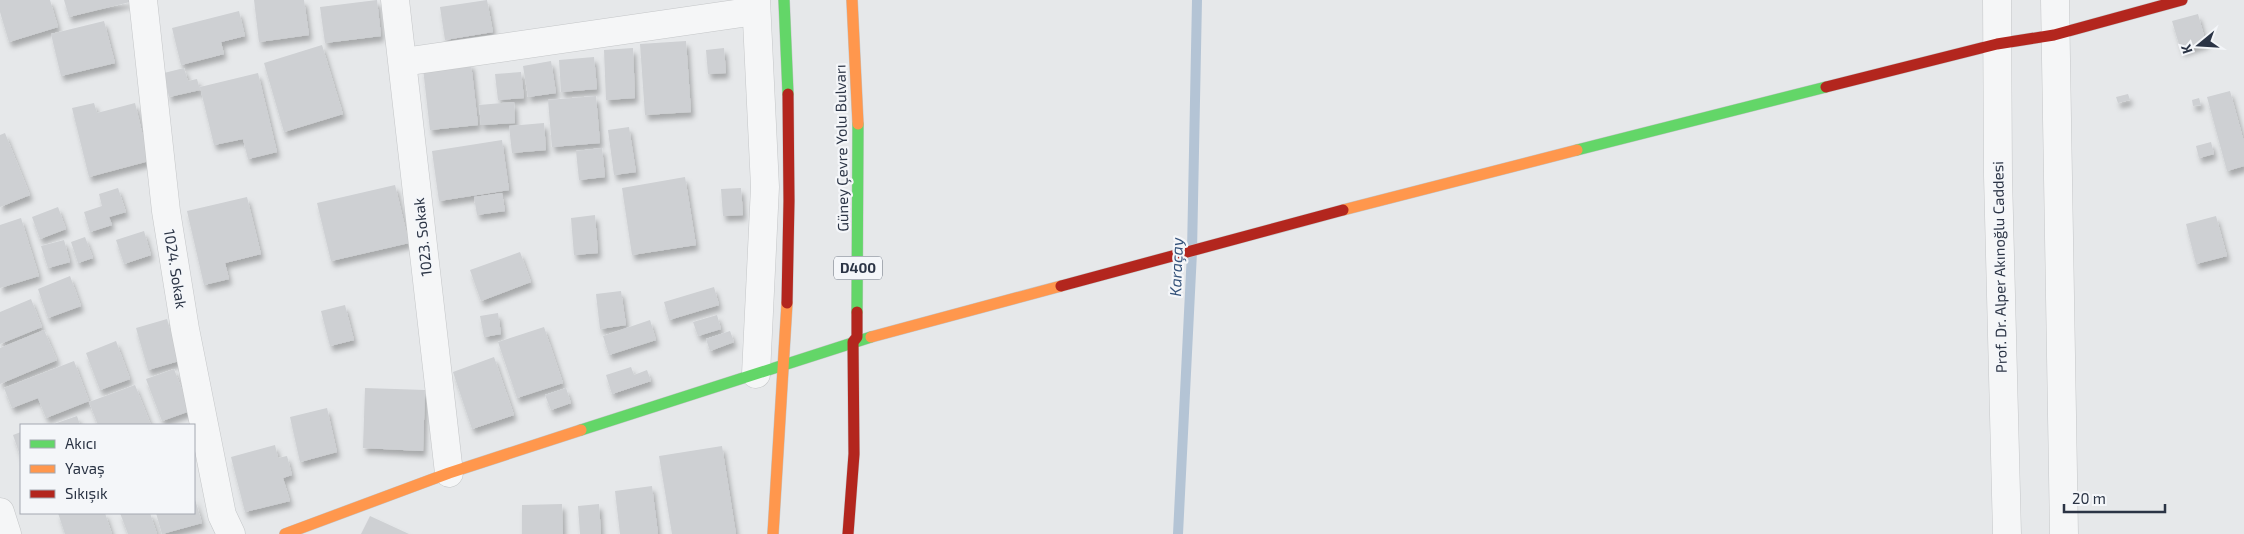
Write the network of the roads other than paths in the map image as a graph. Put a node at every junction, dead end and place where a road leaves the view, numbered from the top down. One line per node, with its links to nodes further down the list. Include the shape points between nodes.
1 (143, 0): 18 (street, 1024. Sokak, via 166,211 183,319 222,515)
2 (395, 0): 11 (street, 1023. Sokak)
3 (784, 0): 13 (main road, via 788,68)
4 (852, 0): 12 (main road, Güney Çevre Yolu Bulvarı / D400, via 859,194 857,337)
5 (1997, 0): 10 (street, Prof. Dr. Alper Akınoğlu Caddesi)
6 (2055, 0): 9 (street)
7 (2182, 0): 9 (main road)
8 (756, 6): 11 (street); 14 (street, via 765,187)
9 (2054, 35): 10 (main road); 23 (street)
10 (1997, 44): 12 (main road, via 1337,211); 22 (street, Prof. Dr. Alper Akınoğlu Caddesi)
11 (403, 62): 15 (street, 1023. Sokak)
12 (853, 342): 13 (main road); 21 (main road, Güney Çevre Yolu Bulvarı / D400, via 854,454)
13 (786, 363): 14 (main road); 20 (main road)
14 (756, 374): 15 (main road)
15 (449, 473): 19 (main road)
16 (0, 512): 17 (street)
17 (7, 534)
18 (232, 534)
19 (285, 534)
20 (773, 534)
21 (848, 534)
22 (2007, 534)
23 (2064, 534)

